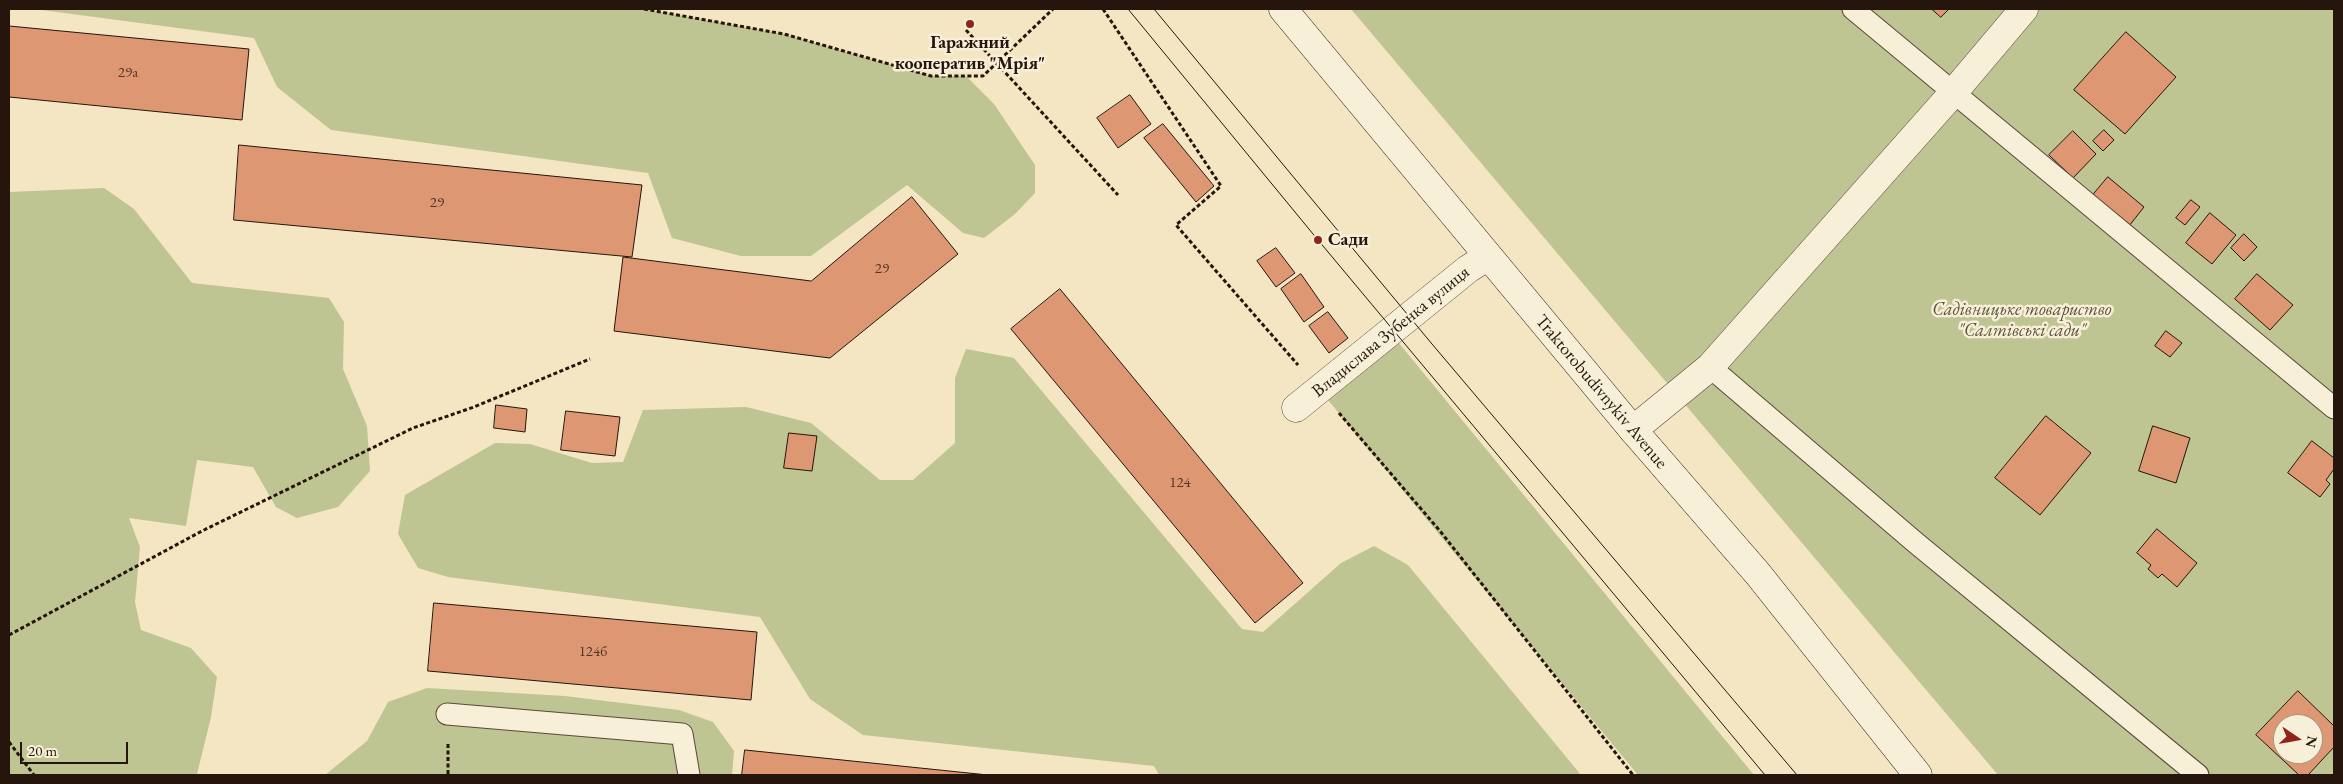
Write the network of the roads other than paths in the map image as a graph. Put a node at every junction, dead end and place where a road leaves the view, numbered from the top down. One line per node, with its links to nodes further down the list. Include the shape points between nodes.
1 (1283, 9): 5 (main road, Traktorobudivnykiv Avenue)
2 (1853, 9): 4 (lane)
3 (2024, 9): 4 (main road)
4 (1953, 93): 6 (main road); 8 (lane)
5 (1487, 257): 7 (main road, Владислава Зубенка вулиця); 9 (main road, Traktorobudivnykiv Avenue)
6 (1710, 367): 9 (main road); 13 (lane, via 1916,543)
7 (1296, 408)
8 (2334, 408)
9 (1633, 430): 12 (main road, Traktorobudivnykiv Avenue, via 1758,574)
10 (447, 714): 11 (lane, via 682,734)
11 (689, 775)
12 (1918, 775)
13 (2198, 775)

